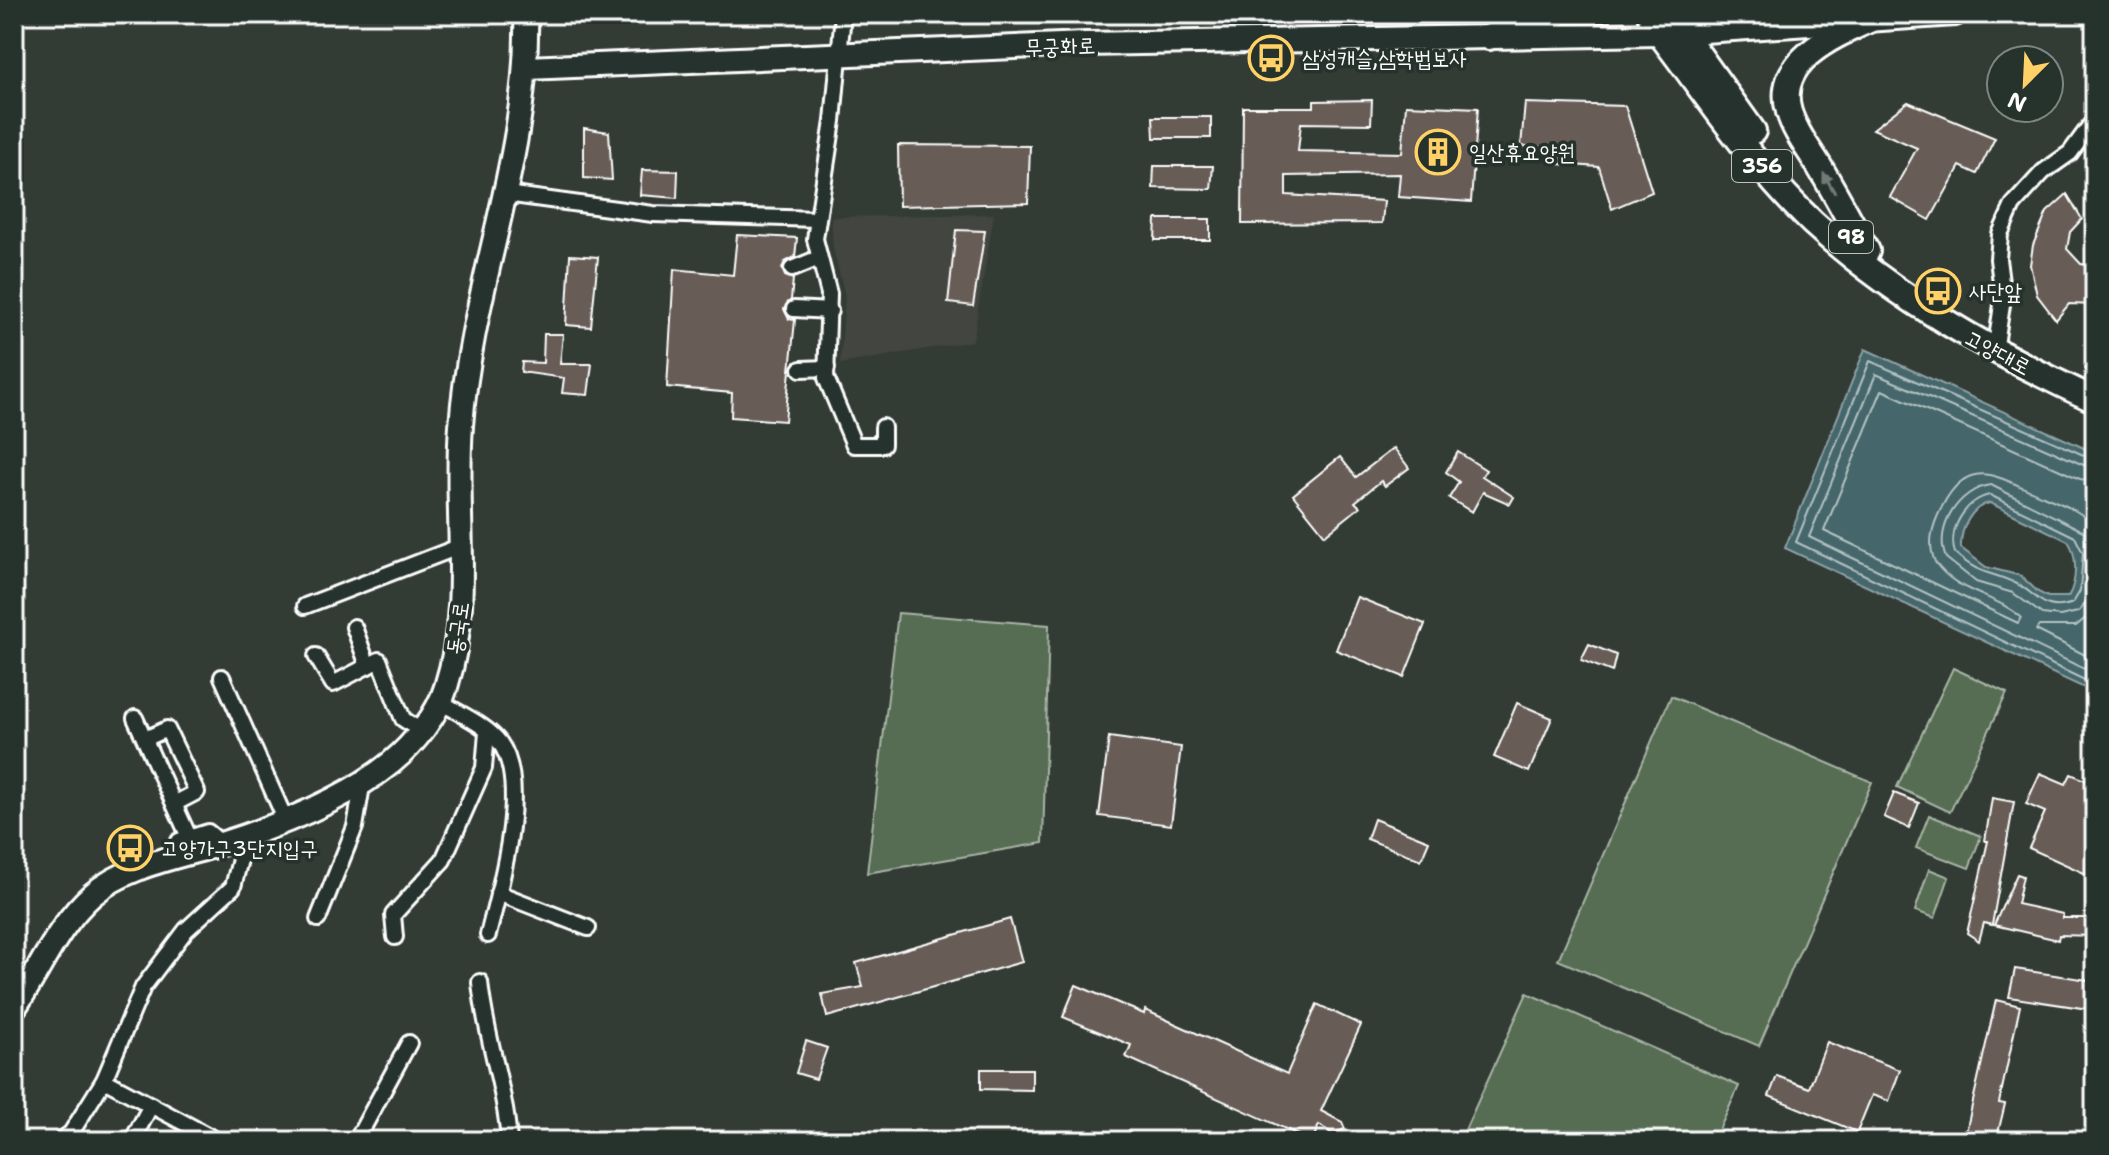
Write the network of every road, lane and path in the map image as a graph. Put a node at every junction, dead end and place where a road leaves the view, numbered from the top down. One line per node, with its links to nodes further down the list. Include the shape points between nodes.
1 (526, 14): 9 (main road, 동국로)
2 (843, 14): 8 (street)
3 (1556, 14): 7 (main road)
4 (1955, 14): 5 (main road, 무궁화로)
5 (1860, 17): 6 (main road, 무궁화로); 13 (main road, one-way to 5, via 1788,109 1790,82 1802,57)
6 (1667, 24): 7 (main road, 무궁화로); 13 (main road, 고양대로 / 98, via 1769,153); 18 (main road, 고양대로 / 356, via 1753,156 1811,221 1909,298)
7 (1489, 37): 8 (main road, 무궁화로, via 1085,44)
8 (837, 56): 9 (main road, 무궁화로); 12 (street)
9 (527, 68): 11 (main road, 동국로)
10 (2095, 119): 18 (street, via 2070,153 2043,172 2013,205 2000,234 2003,298)
11 (506, 194): 12 (street, via 653,214); 24 (main road, 동국로, via 461,426)
12 (817, 219): 14 (street)
13 (1867, 251): 18 (main road, 고양대로 / 98)
14 (819, 258): 15 (street); 17 (street)
15 (792, 269)
16 (794, 309): 17 (street)
17 (830, 311): 19 (street)
18 (1996, 344): 21 (main road, 고양대로 / 98); 22 (main road, 고양대로 / 356)
19 (827, 368): 20 (street); 23 (street, via 826,378 854,445 883,445)
20 (801, 369)
21 (2095, 384)
22 (2095, 400)
23 (883, 427)
24 (461, 546): 25 (street); 30 (main road, 동국로, via 462,606 454,657)
25 (305, 606)
26 (354, 627): 28 (street)
27 (316, 656): 28 (street, via 333,684)
28 (368, 666): 32 (street, via 379,660 403,719)
29 (222, 677): 37 (street)
30 (439, 701): 32 (main road, 동국로); 33 (street)
31 (135, 718): 34 (street)
32 (421, 731): 35 (main road, 동국로, via 391,764)
33 (487, 732): 42 (street, via 498,739 510,760 511,837); 46 (street, via 484,768 443,860 393,915)
34 (145, 739): 36 (street); 36 (street, via 167,729 197,792)
35 (363, 780): 37 (main road, 동국로); 43 (street, via 355,827)
36 (174, 804): 39 (street)
37 (286, 821): 38 (main road, 동국로)
38 (246, 836): 40 (main road, 동국로); 50 (street, via 233,887 186,930 143,987)
39 (189, 837): 40 (street, via 208,832); 41 (street, via 179,841)
40 (222, 844): 41 (main road, 동국로)
41 (171, 859): 48 (main road, 동국로, via 129,873 93,894 62,929)
42 (498, 893): 44 (street); 45 (street)
43 (318, 919)
44 (588, 928)
45 (488, 935)
46 (395, 937)
47 (480, 982): 56 (street, via 484,1020 504,1090)
48 (14, 1008)
49 (409, 1043): 55 (street)
50 (104, 1080): 51 (street); 52 (street, via 71,1133)
51 (151, 1105): 53 (street); 54 (street)
52 (60, 1141)
53 (132, 1141)
54 (218, 1141)
55 (356, 1141)
56 (509, 1141)

